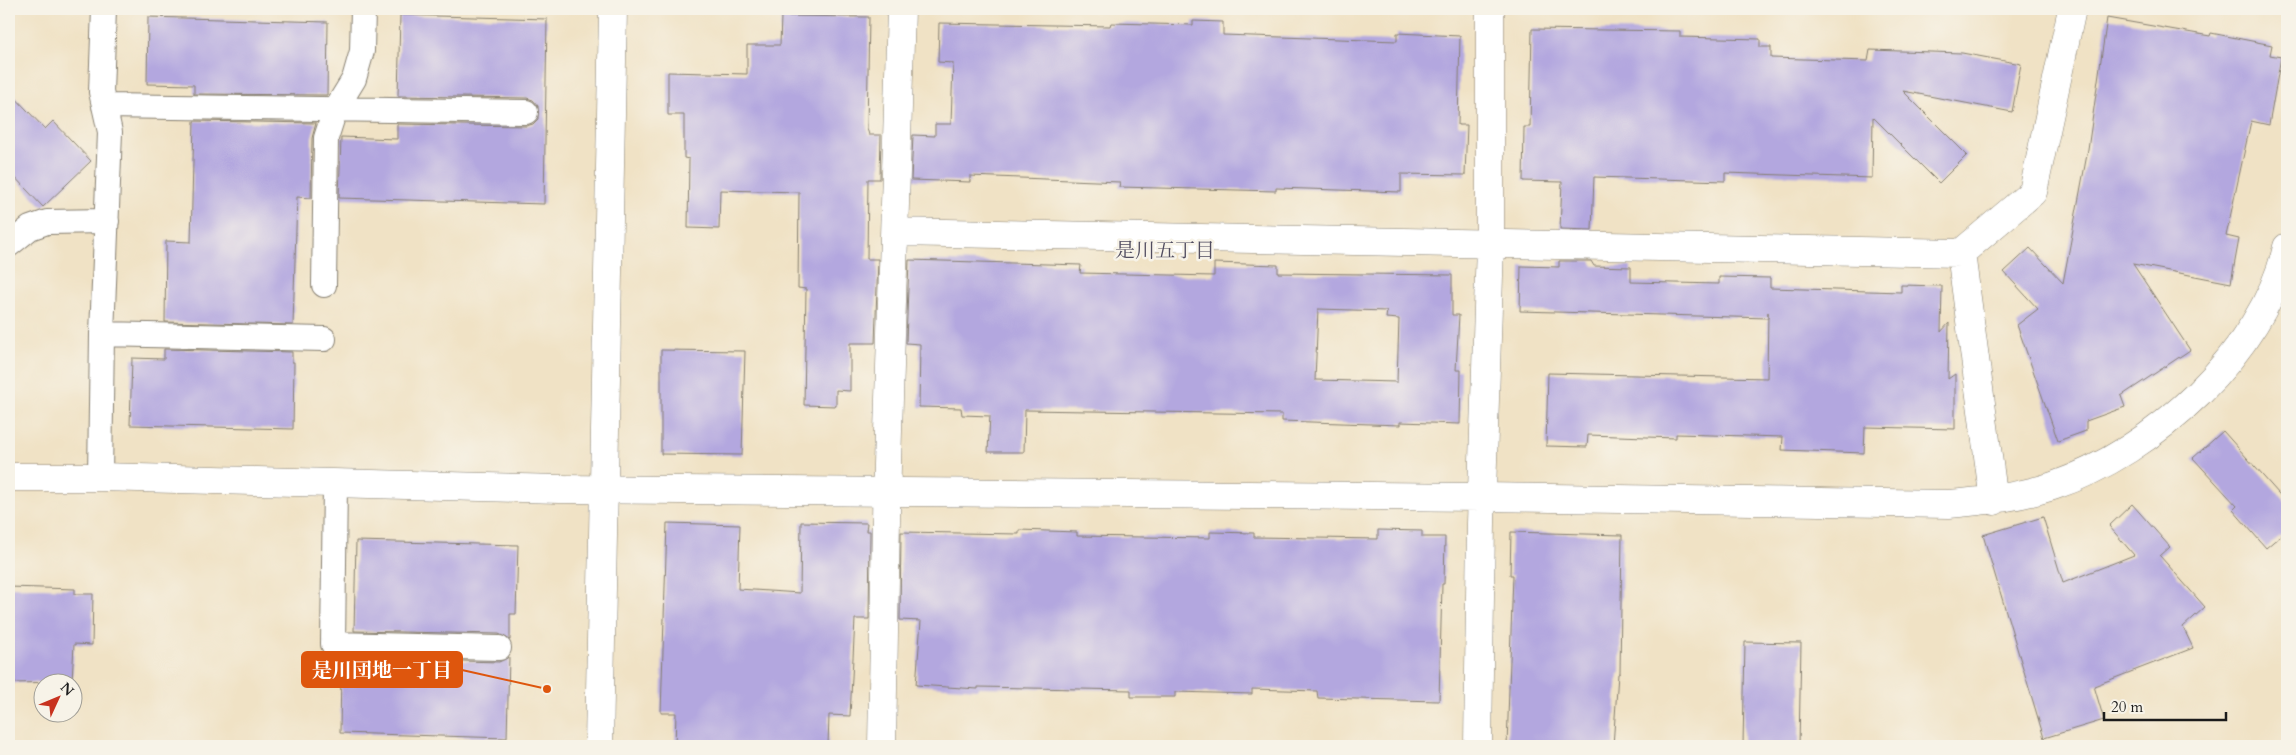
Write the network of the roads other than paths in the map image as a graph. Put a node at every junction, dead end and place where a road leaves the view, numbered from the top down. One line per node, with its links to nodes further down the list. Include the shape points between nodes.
1 (104, 9): 7 (lane, via 101,92)
2 (363, 9): 8 (lane, via 362,51 354,79)
3 (613, 9): 22 (street)
4 (901, 9): 11 (street)
5 (1490, 9): 13 (street)
6 (2072, 9): 15 (street, via 2033,192)
7 (104, 106): 8 (lane); 10 (lane, via 110,132)
8 (335, 110): 9 (lane); 16 (lane, via 326,138)
9 (526, 112)
10 (108, 221): 12 (lane, via 47,222 30,228); 17 (lane)
11 (895, 232): 13 (street); 23 (street)
12 (9, 245)
13 (1490, 245): 15 (street); 24 (street)
14 (2287, 247): 25 (street, via 2282,272 2264,310 2234,355 2200,393 2149,434 2100,465 2054,485)
15 (1961, 253): 25 (street)
16 (324, 285)
17 (102, 334): 18 (lane); 20 (lane)
18 (324, 339)
19 (9, 477): 20 (street)
20 (100, 477): 21 (street)
21 (335, 484): 22 (street); 26 (lane, via 333,644)
22 (603, 489): 23 (street); 27 (street)
23 (887, 490): 24 (street); 28 (street)
24 (1482, 497): 25 (street, via 1948,504); 29 (street)
25 (1994, 501)
26 (499, 648)
27 (599, 746)
28 (882, 746)
29 (1478, 746)

